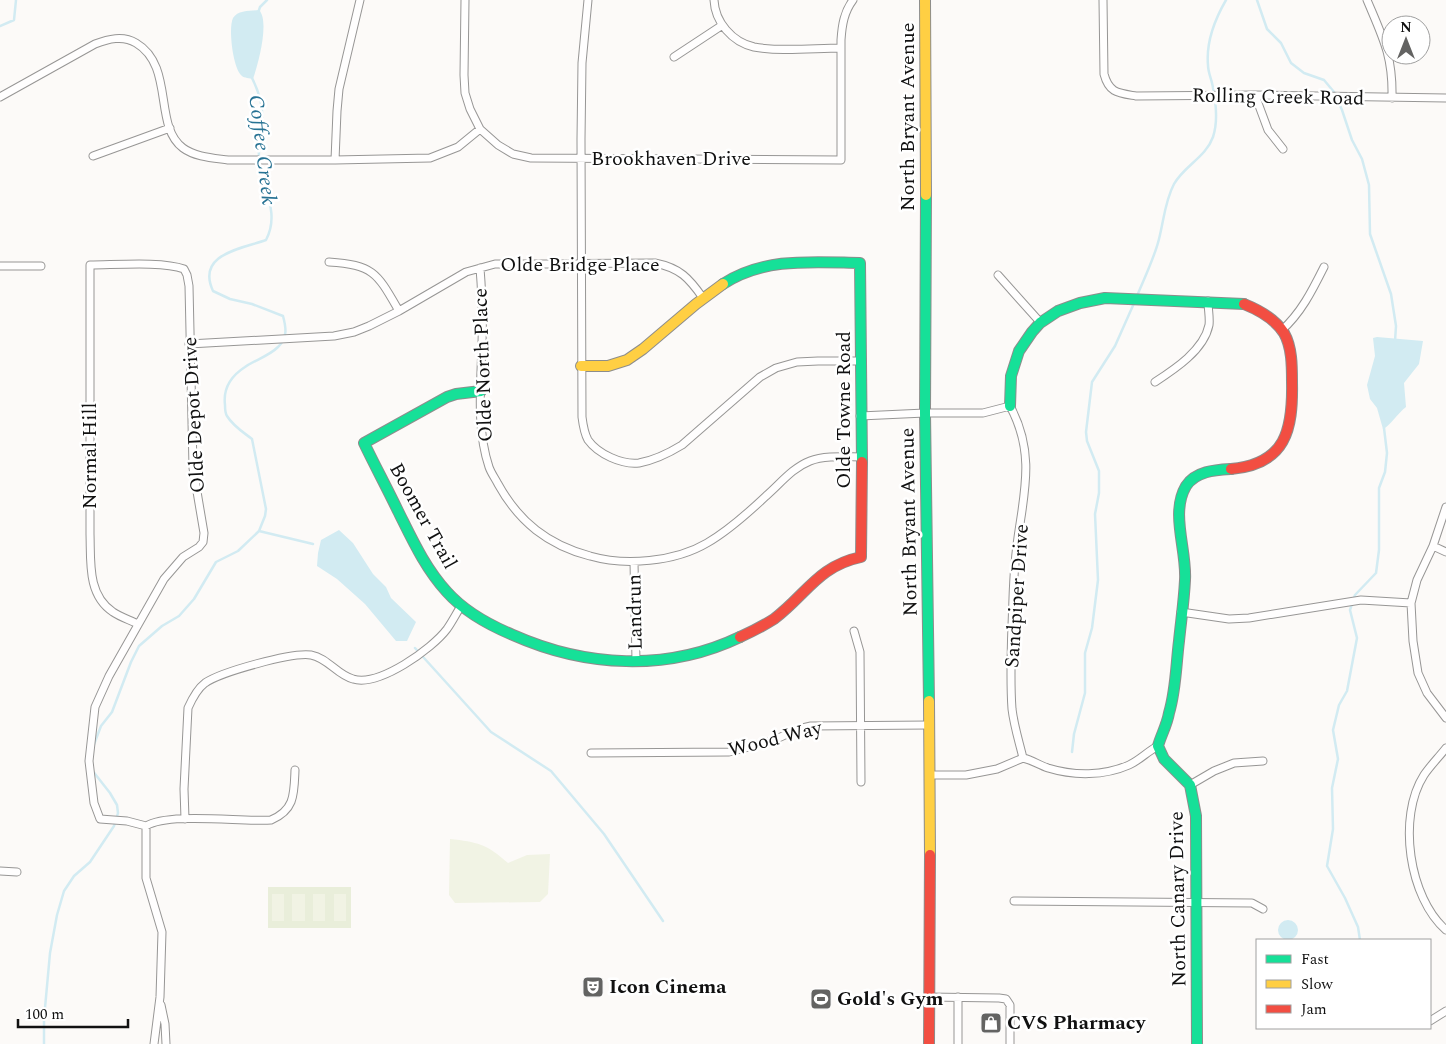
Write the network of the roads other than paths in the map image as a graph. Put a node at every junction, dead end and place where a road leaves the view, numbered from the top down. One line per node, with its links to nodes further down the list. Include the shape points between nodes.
1 (360, 0): 21 (street, via 340,89)
2 (465, 0): 17 (street, Brookhaven Drive, via 465,93)
3 (588, 0): 20 (street, via 582,63)
4 (714, 0): 9 (street)
5 (853, 0): 10 (street, Brookhaven Drive, via 842,23)
6 (926, 0): 41 (street, North Bryant Avenue)
7 (1103, 0): 12 (street, Rolling Creek Road, via 1104,74 1112,90 1136,96)
8 (1367, 0): 14 (street, via 1385,40 1392,76)
9 (721, 26): 10 (street, via 753,47); 11 (street)
10 (841, 48): 20 (street, Brookhaven Drive, via 841,160)
11 (674, 57)
12 (1255, 95): 14 (street, Rolling Creek Road); 18 (street, via 1268,130)
13 (0, 97): 16 (street, via 95,44 108,39 131,40 142,46 152,58)
14 (1392, 98): 15 (street, Rolling Creek Road)
15 (1446, 98)
16 (170, 128): 19 (street); 21 (street, via 183,148 213,158)
17 (480, 129): 20 (street, Brookhaven Drive, via 513,154 531,158); 21 (street, via 458,147 430,158)
18 (1283, 150)
19 (93, 156)
20 (581, 158): 23 (street)
21 (335, 160)
22 (329, 262): 32 (street, via 366,268 374,274)
23 (580, 263): 28 (street, Olde Bridge Place, via 495,264); 30 (street, Olde Bridge Place, via 641,262 670,266 692,282); 37 (street)
24 (90, 265): 35 (street, Olde Depot Drive, via 166,265 184,269 189,286); 52 (street, Normal Hill, via 92,575 94,589 101,600 112,611)
25 (0, 266): 26 (street)
26 (41, 266)
27 (1324, 267): 34 (street, via 1307,300)
28 (480, 268): 32 (street, Olde Bridge Place, via 466,272); 39 (street, Olde North Place)
29 (998, 275): 33 (street)
30 (703, 298): 36 (street, Olde Towne Road, via 742,273 772,264 860,263); 37 (street, via 623,362 608,366)
31 (1208, 301): 33 (street, via 1105,298 1068,307); 34 (street, via 1242,303 1258,309 1270,317); 38 (street, via 1209,324 1204,338 1172,371)
32 (399, 311): 35 (street, Olde Bridge Place, via 354,332 334,336)
33 (1040, 322): 40 (street, via 1014,361)
34 (1281, 331): 51 (street, via 1288,344 1292,364 1290,421 1286,436 1261,461 1196,475 1182,493 1180,519 1186,566)
35 (189, 344): 52 (street, Olde Depot Drive, via 193,468 203,542 183,557 164,579)
36 (861, 361): 37 (street, via 818,360 776,368 760,377 682,445 669,453 637,463 608,457 588,440 582,418); 42 (street, Olde Towne Road)
37 (581, 366)
38 (1155, 382)
39 (481, 391): 48 (street, Olde North Place, via 482,430 490,468 515,511 557,545 599,559); 50 (street, Boomer Trail, via 447,397 364,443 429,570)
40 (1010, 406): 41 (street, via 983,413); 61 (street, Sandpiper Drive, via 1021,433 1027,472 1015,562 1011,685 1015,727)
41 (925, 413): 42 (street); 57 (street, North Bryant Avenue)
42 (860, 416): 43 (street, Olde Towne Road)
43 (862, 457): 47 (street, Olde Towne Road); 48 (street, Olde North Place, via 810,461 793,470 706,544 687,552)
44 (1446, 507): 45 (street)
45 (1433, 546): 46 (street); 49 (street, via 1417,580)
46 (1446, 552)
47 (861, 557): 54 (street, Boomer Trail, via 849,558 830,568 764,626 740,638 681,658)
48 (634, 562): 54 (street, Landrun)
49 (1411, 603): 51 (street, via 1361,600 1229,619); 55 (street, via 1418,672 1427,693)
50 (461, 606): 54 (street, Boomer Trail, via 515,637 544,649 593,661); 67 (street, via 447,629 417,657 367,680 348,678 329,663 311,655 259,664 203,684 188,708)
51 (1182, 612): 58 (street, via 1171,706)
52 (138, 624): 68 (street, Olde Depot Drive, via 95,706 89,761 94,803 100,819)
53 (854, 631): 56 (street, via 860,652)
54 (636, 661)
55 (1446, 718)
56 (861, 725): 57 (street, Wood Way); 60 (street, Wood Way, via 811,726 729,752); 65 (street)
57 (929, 725): 64 (street, North Bryant Avenue)
58 (1158, 746): 61 (street, via 1130,764 1100,773 1065,772); 66 (street, North Canary Drive, via 1164,759)
59 (1446, 748): 74 (street, via 1423,776 1415,798 1409,838 1418,885 1427,906)
60 (591, 753)
61 (1023, 758): 64 (street, via 997,770 966,775)
62 (1263, 761): 66 (street, via 1234,764)
63 (295, 770): 67 (street, via 292,799 279,817 255,821)
64 (930, 775): 76 (street, North Bryant Avenue)
65 (861, 782)
66 (1190, 785): 72 (street, North Canary Drive, via 1196,816)
67 (185, 819): 68 (street, via 154,821)
68 (146, 826): 75 (street, via 146,878 162,932)
69 (0, 871): 70 (street)
70 (17, 872)
71 (1014, 901): 72 (street)
72 (1196, 903): 73 (street, via 1252,903); 85 (street, North Canary Drive)
73 (1263, 909)
74 (1446, 930)
75 (160, 997): 80 (street); 81 (street)
76 (928, 997): 77 (street); 82 (street, North Bryant Avenue)
77 (958, 997): 83 (street); 84 (street, via 1006,999 1010,1005)
78 (1446, 1011): 79 (street)
79 (1431, 1020)
80 (154, 1044)
81 (166, 1044)
82 (929, 1044)
83 (958, 1044)
84 (1010, 1044)
85 (1197, 1044)

